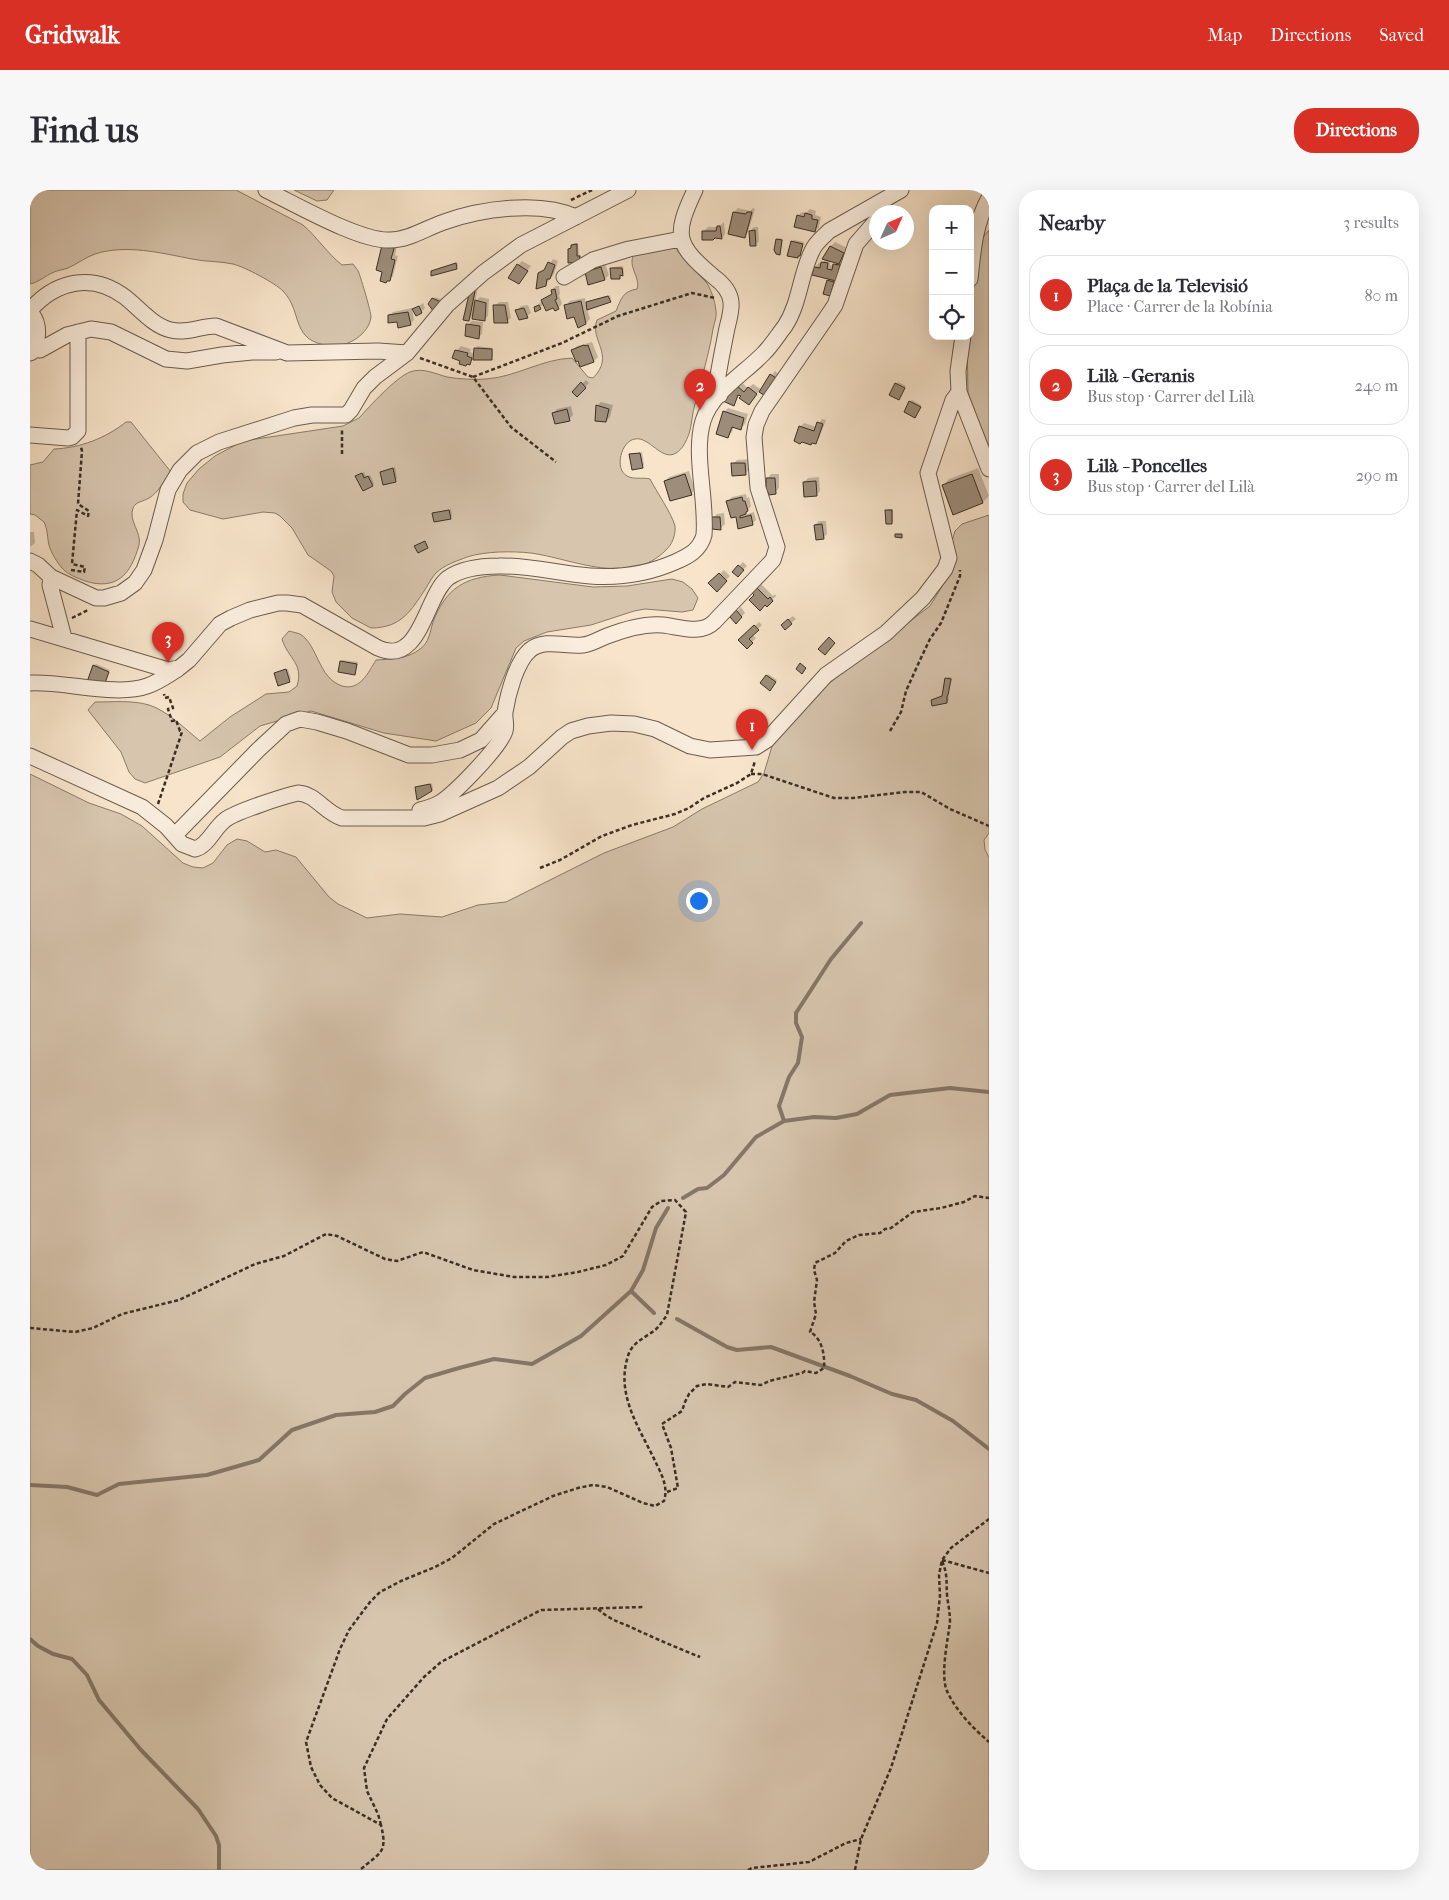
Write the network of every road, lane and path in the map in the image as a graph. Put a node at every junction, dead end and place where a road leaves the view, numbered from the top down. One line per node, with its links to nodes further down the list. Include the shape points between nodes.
1 (266, 190): 7 (street, via 365,236 382,240 400,239 444,222 510,208 553,210)
2 (628, 190): 7 (street)
3 (695, 190): 9 (street, via 682,221)
4 (894, 192): 6 (street); 22 (street, via 820,240 811,252 796,306 788,320 765,352)
5 (989, 198): 10 (street, via 979,221)
6 (888, 205)
7 (576, 217): 19 (street, via 521,246 483,273 447,305)
8 (869, 228): 39 (street, via 856,244 829,314 762,411 756,425 758,488 776,542 777,552 773,560 705,628 644,625 582,645 544,644 533,648 518,666)
9 (681, 239): 11 (street, via 593,260); 12 (street, via 695,261 723,285)
10 (974, 250)
11 (564, 277)
12 (731, 302): 20 (path, via 692,293 618,316 562,343); 22 (street, via 716,388)
13 (30, 310): 18 (street, via 58,288 85,283 99,285 123,296 170,330 191,331 216,326)
14 (30, 315): 17 (street, via 36,334)
15 (78, 332): 17 (street, via 40,350); 18 (street, via 91,329 111,332 173,360 188,361 252,352); 24 (street, via 78,431 68,438)
16 (962, 340): 21 (street)
17 (31, 350)
18 (287, 353): 19 (street)
19 (407, 353): 20 (path); 23 (street, via 375,377 349,413)
20 (473, 377): 27 (path, via 511,428)
21 (959, 392): 28 (street); 29 (street, via 953,400 928,473)
22 (720, 394): 36 (street, via 709,407 702,429 704,531 700,545 690,555 664,567 615,576 500,566 464,570 448,579 436,592 414,639 391,651 378,648 302,606 278,604 240,613 220,624)
23 (342, 416): 26 (path); 33 (street, via 294,418 219,442 197,453 180,470 168,490 140,577 121,593)
24 (30, 435)
25 (82, 451): 31 (path, via 78,504 89,511 88,516 77,510 72,564 85,567 84,572)
26 (342, 454)
27 (556, 462)
28 (989, 469)
29 (950, 558): 40 (path, via 960,568 960,576); 43 (street, via 935,584 900,621 826,675 767,740 756,747 700,749 655,729 634,724 588,726 562,737 529,767 490,792 432,817)
30 (30, 561): 32 (street)
31 (70, 569)
32 (51, 577): 33 (street); 35 (street, via 50,585)
33 (96, 598): 35 (path, via 91,608)
34 (30, 629): 35 (street)
35 (62, 631): 36 (street, via 157,668)
36 (179, 668): 37 (street, via 138,689)
37 (30, 682)
38 (162, 688): 42 (path, via 173,708 168,710 172,721 176,720 182,732)
39 (504, 714): 43 (street, via 504,732 494,748 449,796 432,807); 45 (street, via 481,740 460,750 432,755 409,755 317,722 300,719 286,724)
40 (890, 732)
41 (30, 756): 42 (street)
42 (153, 814): 45 (street)
43 (400, 817): 45 (street, via 339,818 308,796 298,793 228,818 199,848 186,846)
44 (989, 826): 46 (path, via 921,792 834,798 762,774 751,774 689,808 602,836)
45 (176, 835)
46 (540, 868)
47 (989, 1198): 49 (path, via 975,1196 941,1208 913,1212 880,1234 859,1235 846,1241 835,1253 815,1263 816,1314 810,1332 816,1335 822,1347 824,1368 816,1373 805,1371 761,1385 735,1382 728,1386 698,1386 682,1411 662,1424 671,1448 678,1488)
48 (30, 1328): 49 (path, via 75,1332 93,1328 122,1314 179,1300 255,1264 284,1256 326,1234 397,1261 423,1252 474,1270 514,1277 578,1272 606,1265 623,1256 652,1207 661,1201 676,1200 686,1212 667,1315 657,1329 634,1344 628,1355 624,1385 634,1420 662,1474)
49 (667, 1492): 57 (path, via 664,1501 655,1506 642,1504 607,1487 593,1485 553,1496 494,1524 452,1558 380,1592 370,1602 349,1630 340,1649 306,1742 311,1767 320,1785 332,1798)
50 (989, 1520): 51 (path, via 952,1548)
51 (942, 1560): 52 (path); 56 (path, via 950,1608 946,1690 971,1725); 58 (path, via 937,1623 891,1768)
52 (989, 1573)
53 (643, 1607): 54 (path)
54 (598, 1610): 55 (path, via 611,1621); 57 (path, via 540,1610 440,1662 424,1677 387,1718 364,1768 367,1791)
55 (700, 1656)
56 (989, 1742)
57 (381, 1825): 59 (path, via 385,1841 383,1850)
58 (861, 1839): 60 (path, via 809,1862); 61 (path)
59 (360, 1870)
60 (748, 1870)
61 (855, 1870)

